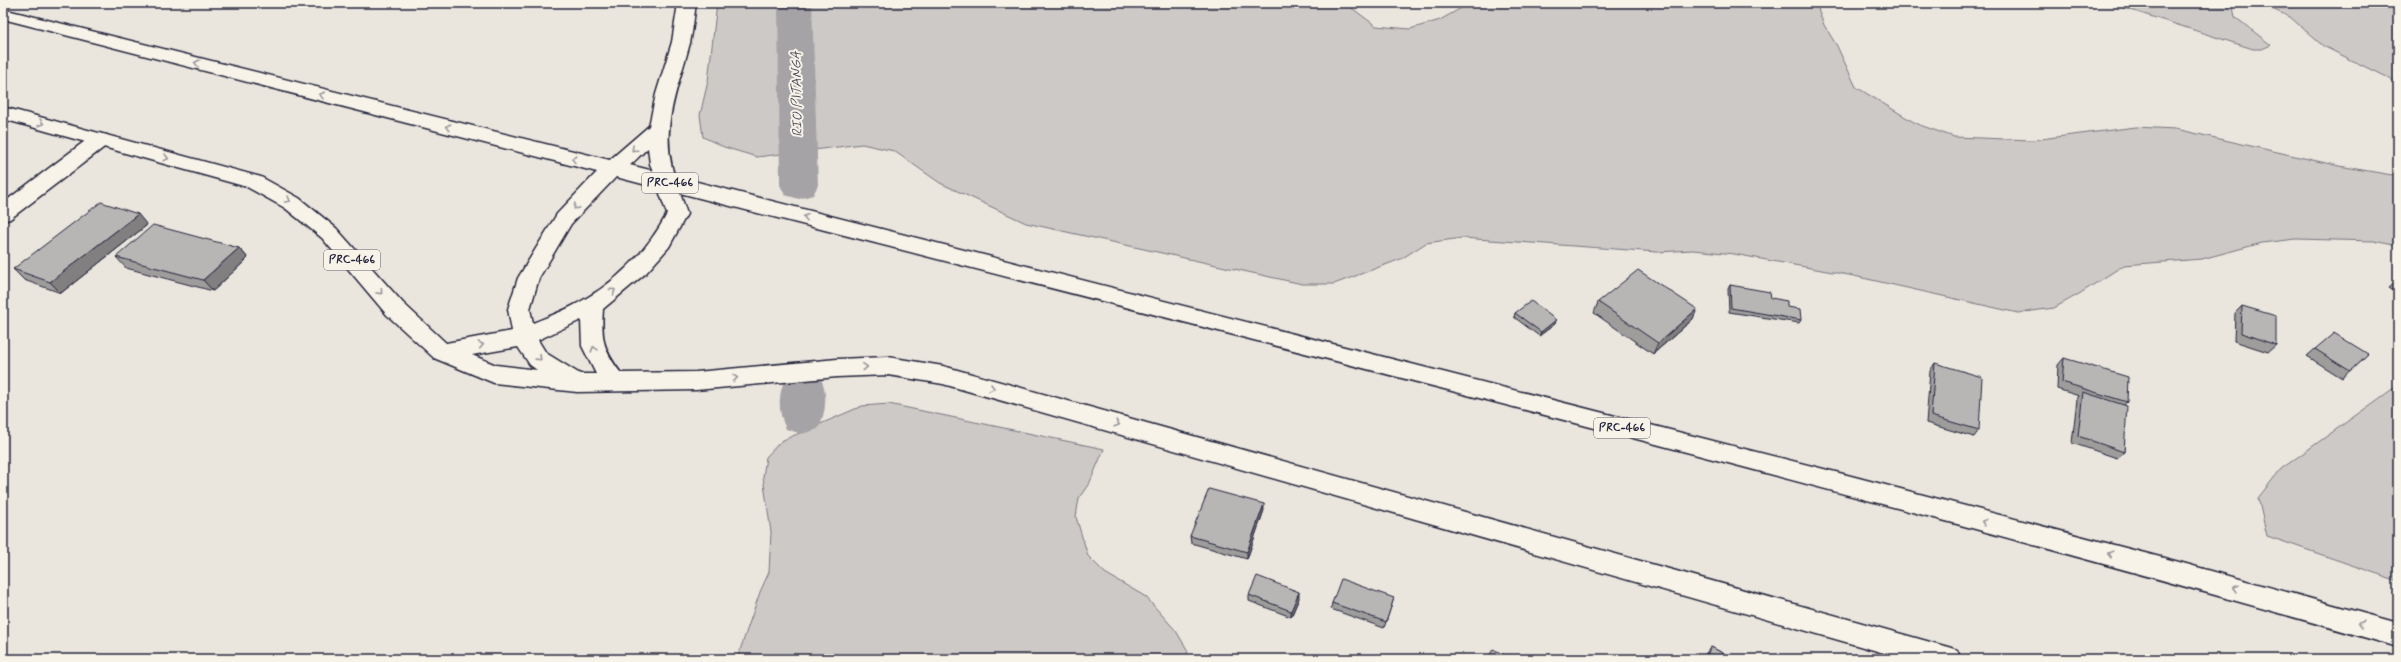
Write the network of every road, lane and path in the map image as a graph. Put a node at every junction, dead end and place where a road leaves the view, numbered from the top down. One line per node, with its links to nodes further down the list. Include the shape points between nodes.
1 (687, 3): 4 (main road, via 681,40)
2 (3, 14): 6 (main road, PRC-466, one-way to 2)
3 (3, 113): 5 (main road, PRC-466, one-way to 5)
4 (657, 129): 6 (main road, one-way to 6); 7 (main road, via 657,156)
5 (100, 140): 8 (main road); 11 (main road, PRC-466, one-way to 11, via 254,182 292,202 329,233 395,309)
6 (612, 169): 7 (main road, PRC-466); 10 (main road, one-way to 10, via 564,219 530,278 519,309)
7 (666, 181): 9 (main road, one-way to 7, via 624,282 662,242 677,214); 14 (main road, PRC-466, one-way to 7, via 2183,573)
8 (3, 214)
9 (593, 305): 10 (main road); 12 (main road, one-way to 9, via 597,360 590,336)
10 (524, 337): 11 (main road, one-way to 10); 13 (main road, one-way to 13, via 538,359)
11 (442, 352): 13 (main road, PRC-466, via 494,374)
12 (614, 381): 13 (main road, PRC-466); 15 (main road, PRC-466, one-way to 15, via 696,381 888,366 943,375)
13 (576, 383)
14 (2398, 635)
15 (1948, 659)

